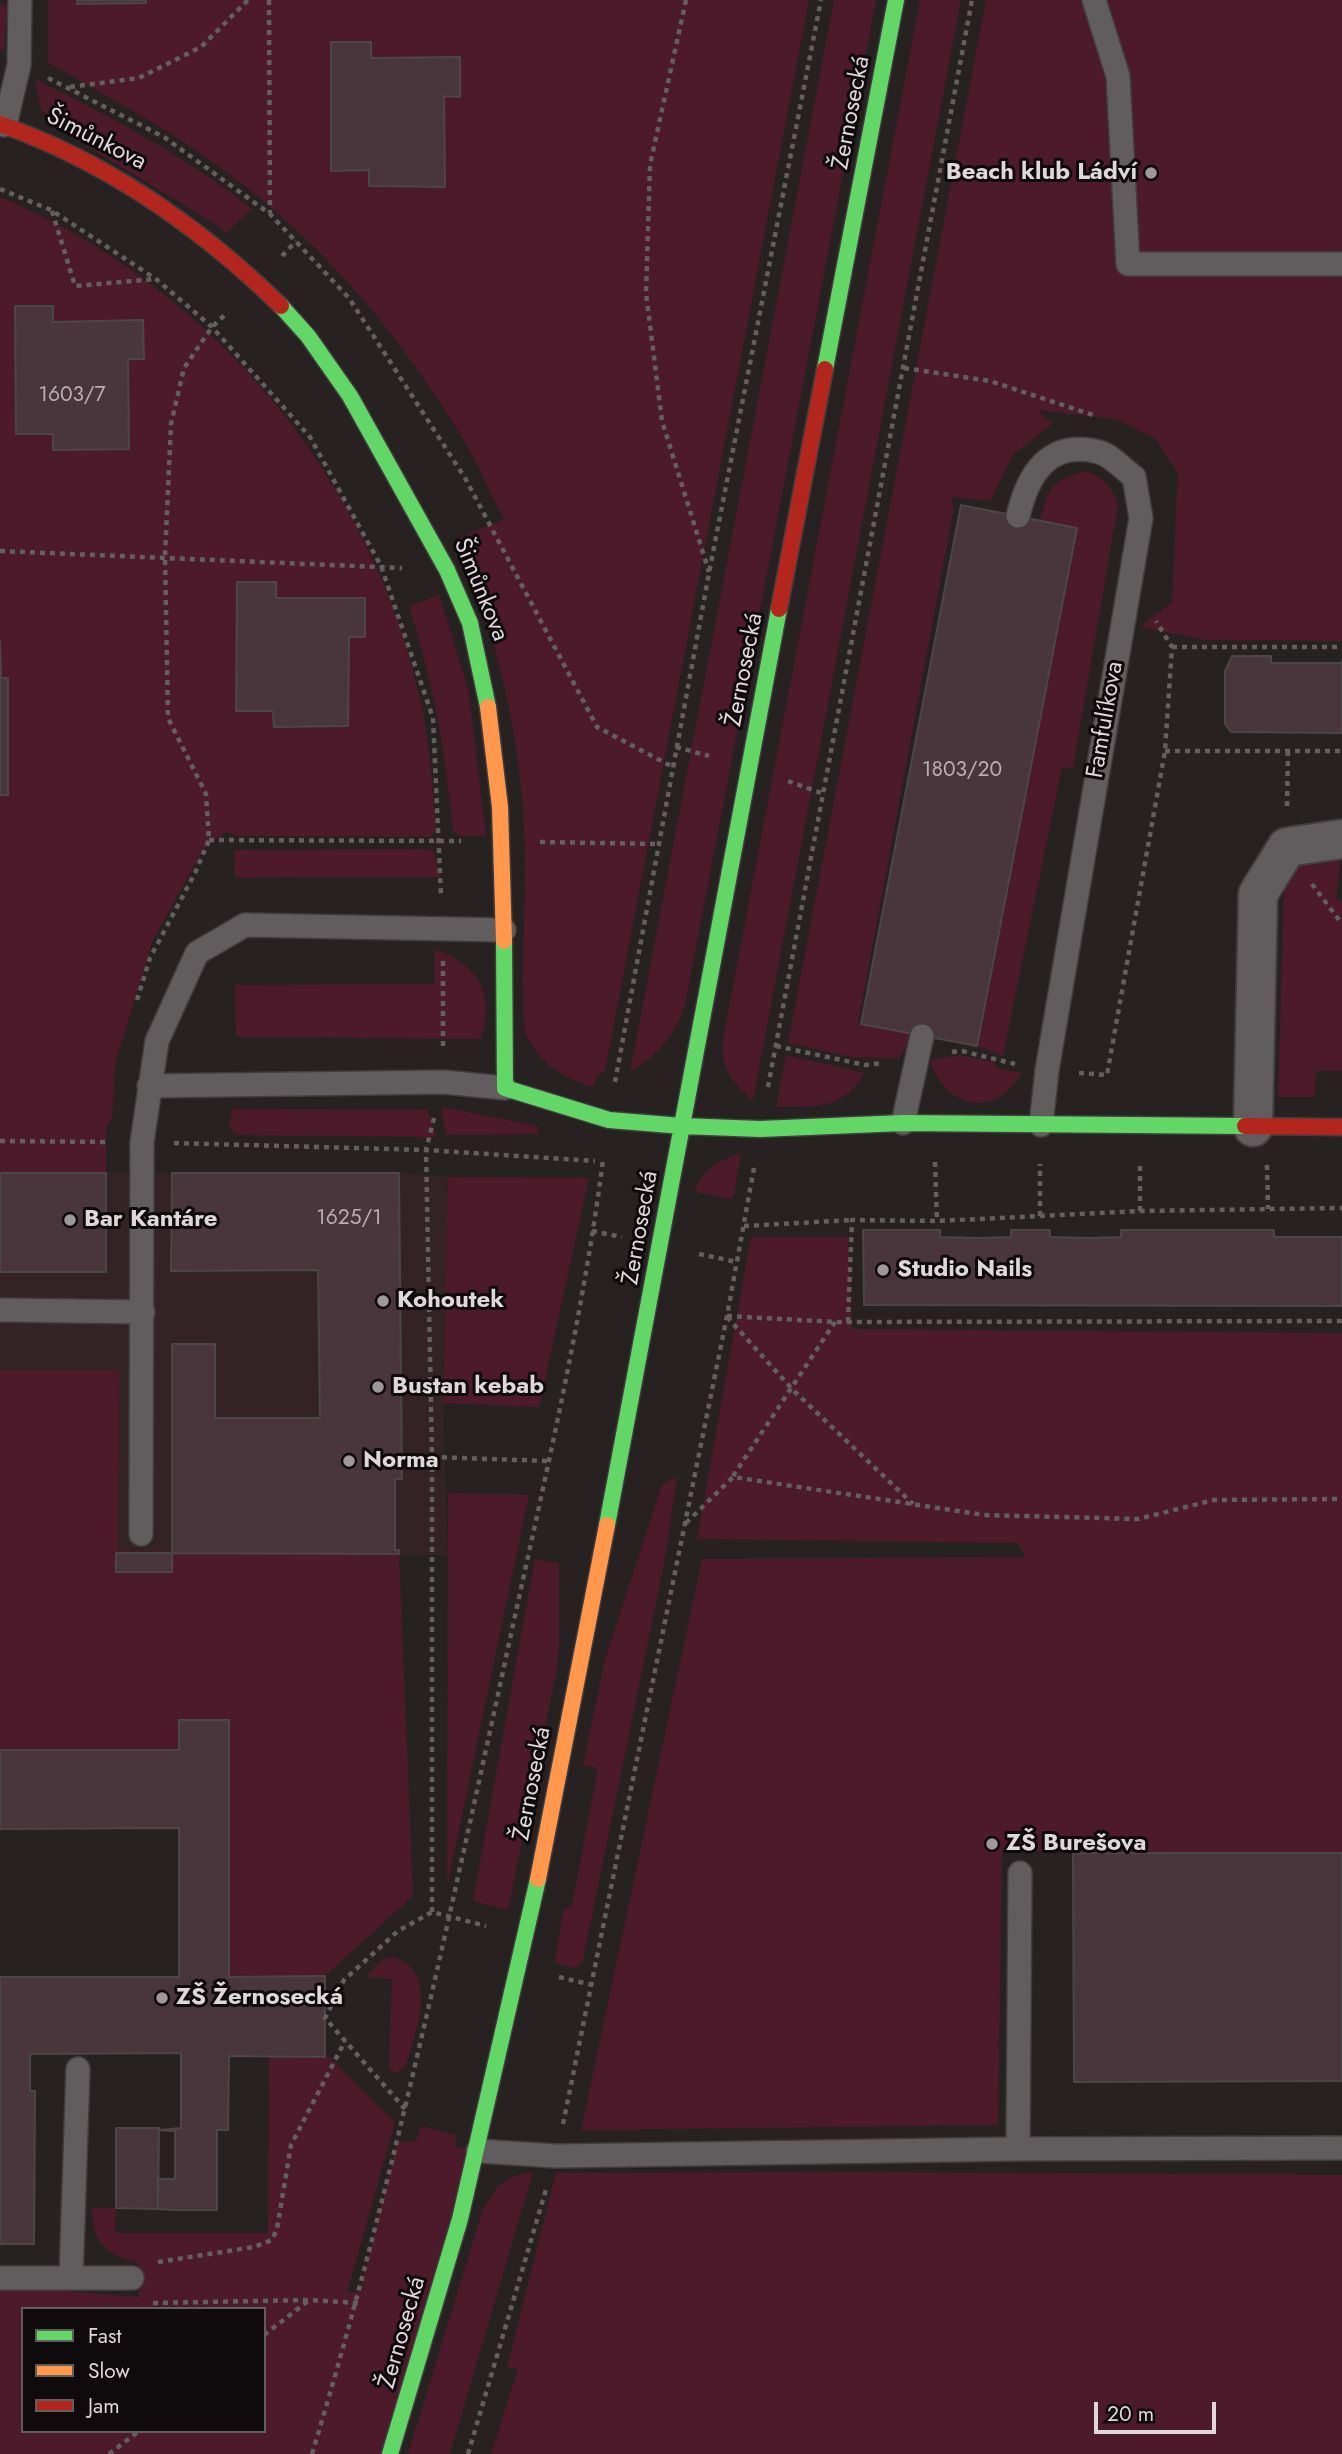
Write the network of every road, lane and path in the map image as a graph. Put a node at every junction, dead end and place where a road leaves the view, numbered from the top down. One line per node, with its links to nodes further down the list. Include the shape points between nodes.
1 (20, 0): 10 (lane, Šimůnkova, via 19,65)
2 (248, 0): 9 (path, via 201,47 139,78)
3 (269, 0): 13 (path)
4 (687, 0): 24 (path, via 650,164 646,293 662,421)
5 (821, 0): 24 (path)
6 (896, 0): 48 (street, Žernosecká)
7 (972, 0): 43 (path)
8 (1094, 0): 15 (lane, via 1118,76 1128,264)
9 (69, 87)
10 (3, 124): 17 (street, Šimůnkova, via 122,178 184,222)
11 (0, 189): 12 (path)
12 (51, 210): 16 (path); 16 (path, via 75,286)
13 (270, 214)
14 (296, 241): 17 (path)
15 (1342, 264)
16 (156, 279): 18 (path)
17 (257, 284): 18 (path); 23 (street, Šimůnkova, via 306,333 360,410)
18 (212, 327): 21 (path, via 184,368 171,424); 22 (path, via 310,437)
19 (1018, 516): 39 (lane, Famfulíkova, via 1034,471 1063,450 1101,452 1134,477 1141,518)
20 (0, 551): 21 (path)
21 (165, 556): 22 (path); 30 (path, via 168,718 206,794)
22 (381, 566): 23 (path); 31 (path, via 433,718)
23 (448, 570): 32 (street, Šimůnkova, via 474,636 490,711)
24 (709, 573): 33 (path)
25 (1172, 647): 26 (path)
26 (1342, 647)
27 (1287, 751): 28 (path); 34 (path); 39 (path, via 1165,751 1107,1075)
28 (1342, 751)
29 (1342, 839): 34 (street)
30 (209, 840): 31 (path); 37 (path, via 150,958)
31 (439, 841): 32 (path); 36 (path)
32 (505, 842): 33 (path); 35 (street, Šimůnkova)
33 (658, 844): 44 (path)
34 (1286, 847): 49 (street, via 1258,894)
35 (504, 930): 36 (lane); 42 (street, Šimůnkova)
36 (442, 931): 40 (path); 41 (lane, via 245,925 197,953 157,1041)
37 (135, 1006)
38 (922, 1036): 45 (lane)
39 (1047, 1070): 47 (lane, Famfulíkova)
40 (443, 1082): 41 (lane); 42 (lane); 54 (path)
41 (149, 1086): 53 (lane)
42 (505, 1087): 44 (street)
43 (767, 1091)
44 (608, 1120): 48 (street); 55 (path)
45 (903, 1124): 46 (street); 48 (street, via 760,1129)
46 (934, 1125): 47 (street); 62 (path)
47 (1041, 1125): 49 (street); 60 (path)
48 (682, 1126): 84 (street, Žernosecká, via 520,1967)
49 (1253, 1127): 50 (street)
50 (1342, 1127)
51 (113, 1130): 52 (path, via 113,1142)
52 (0, 1142)
53 (142, 1142): 54 (path); 65 (lane)
54 (426, 1150): 55 (path); 71 (path)
55 (603, 1161): 72 (path)
56 (1140, 1161): 59 (path)
57 (754, 1166): 63 (path)
58 (1342, 1208): 59 (path)
59 (1140, 1211): 60 (path)
60 (1040, 1216): 62 (path)
61 (852, 1220): 62 (path); 63 (path); 69 (path)
62 (937, 1221)
63 (744, 1226): 66 (path)
64 (3, 1310): 65 (lane)
65 (143, 1312): 77 (lane)
66 (727, 1316): 68 (path); 70 (path); 76 (path)
67 (1342, 1321): 69 (path)
68 (835, 1322): 69 (path); 70 (path)
69 (848, 1322)
70 (793, 1390): 73 (path); 75 (path)
71 (432, 1457): 72 (path); 79 (path, via 432,1912 398,1931 344,1980 325,2018)
72 (548, 1461): 81 (path)
73 (733, 1477): 75 (path); 76 (path)
74 (1342, 1499): 75 (path, via 1214,1500 1138,1519 984,1516)
75 (914, 1504)
76 (685, 1523): 85 (path)
77 (141, 1534)
78 (1020, 1873): 83 (lane)
79 (345, 2041): 81 (path); 88 (path, via 291,2145 272,2240 254,2248 159,2262 139,2268)
80 (78, 2069): 87 (lane)
81 (405, 2109): 91 (path)
82 (1342, 2148): 83 (lane)
83 (1018, 2149): 85 (lane)
84 (478, 2151): 85 (lane); 96 (street, Žernosecká)
85 (556, 2156): 97 (path)
86 (0, 2278): 87 (lane)
87 (71, 2278): 88 (lane)
88 (132, 2278)
89 (309, 2300): 90 (path); 91 (path); 92 (path)
90 (148, 2303)
91 (358, 2303): 95 (path)
92 (266, 2333)
93 (136, 2433): 94 (path)
94 (109, 2454)
95 (312, 2454)
96 (390, 2454)
97 (468, 2454)

